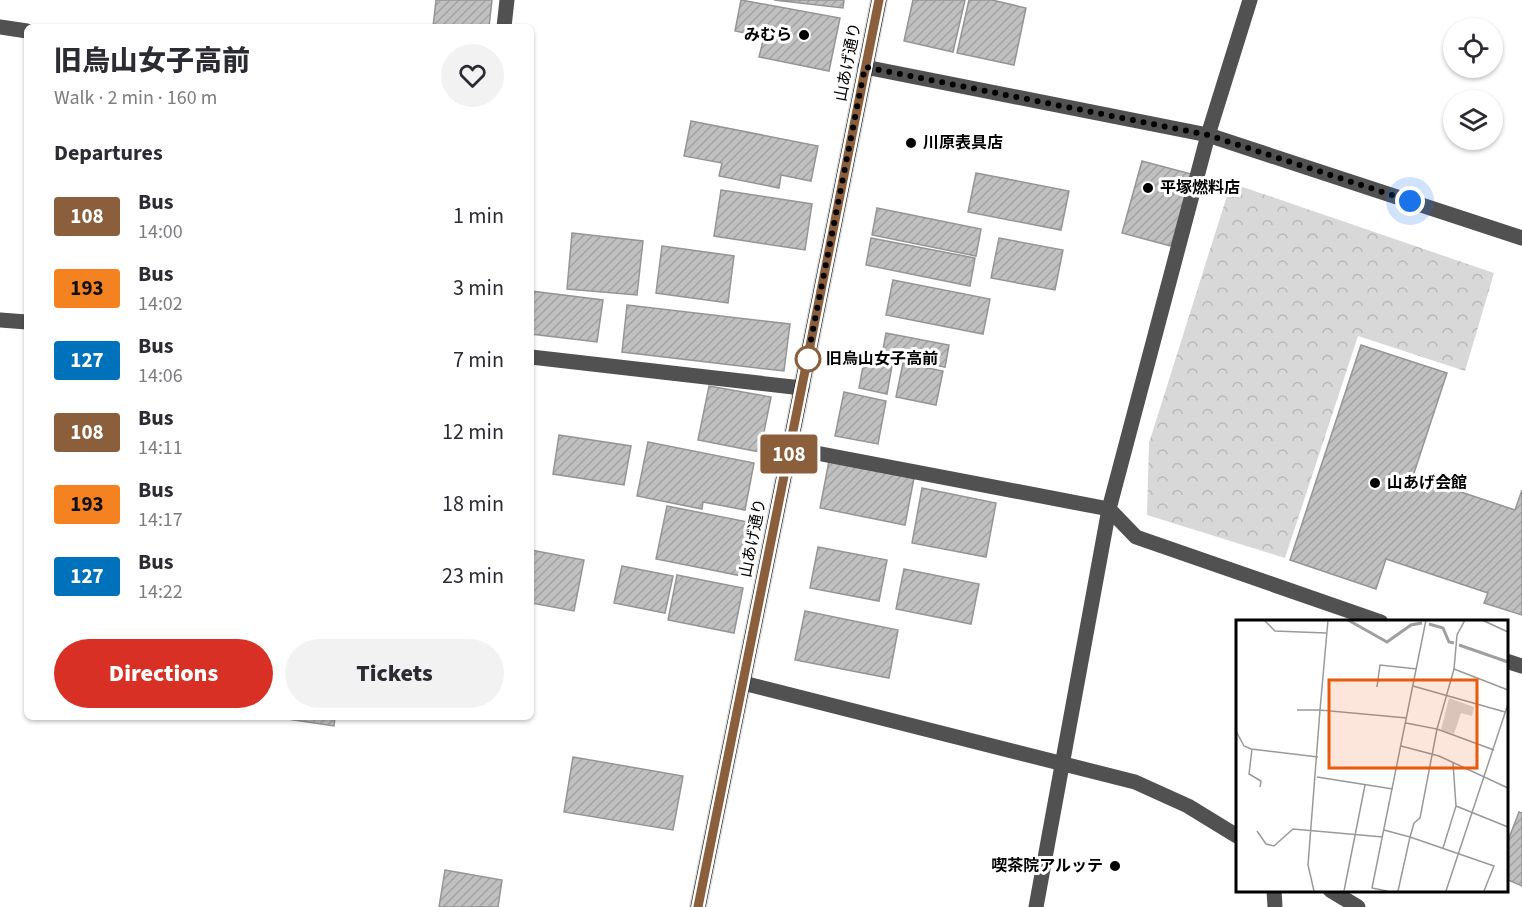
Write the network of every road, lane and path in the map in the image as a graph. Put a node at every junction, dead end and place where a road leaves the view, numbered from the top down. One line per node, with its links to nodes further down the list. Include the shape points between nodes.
1 (507, 0): 4 (street)
2 (879, 0): 7 (main road, 山あげ通り)
3 (1250, 0): 8 (street)
4 (504, 24)
5 (0, 27): 6 (street)
6 (24, 31)
7 (865, 67): 8 (street); 13 (main road, 山あげ通り)
8 (1208, 135): 9 (street); 15 (street)
9 (1522, 238)
10 (0, 320): 11 (street)
11 (24, 322)
12 (534, 357): 13 (street)
13 (802, 388): 14 (main road, 山あげ通り)
14 (790, 448): 15 (street); 19 (main road, 山あげ通り)
15 (1109, 509): 16 (street, via 1136,537); 20 (street)
16 (1375, 620)
17 (1507, 661): 18 (street)
18 (1522, 666)
19 (742, 683): 20 (street); 24 (main road, 山あげ通り)
20 (1064, 764): 21 (street, via 1135,782 1188,806); 25 (street)
21 (1236, 835)
22 (1274, 892): 26 (street)
23 (1332, 892): 27 (street)
24 (698, 907)
25 (1036, 907)
26 (1275, 907)
27 (1358, 907)

